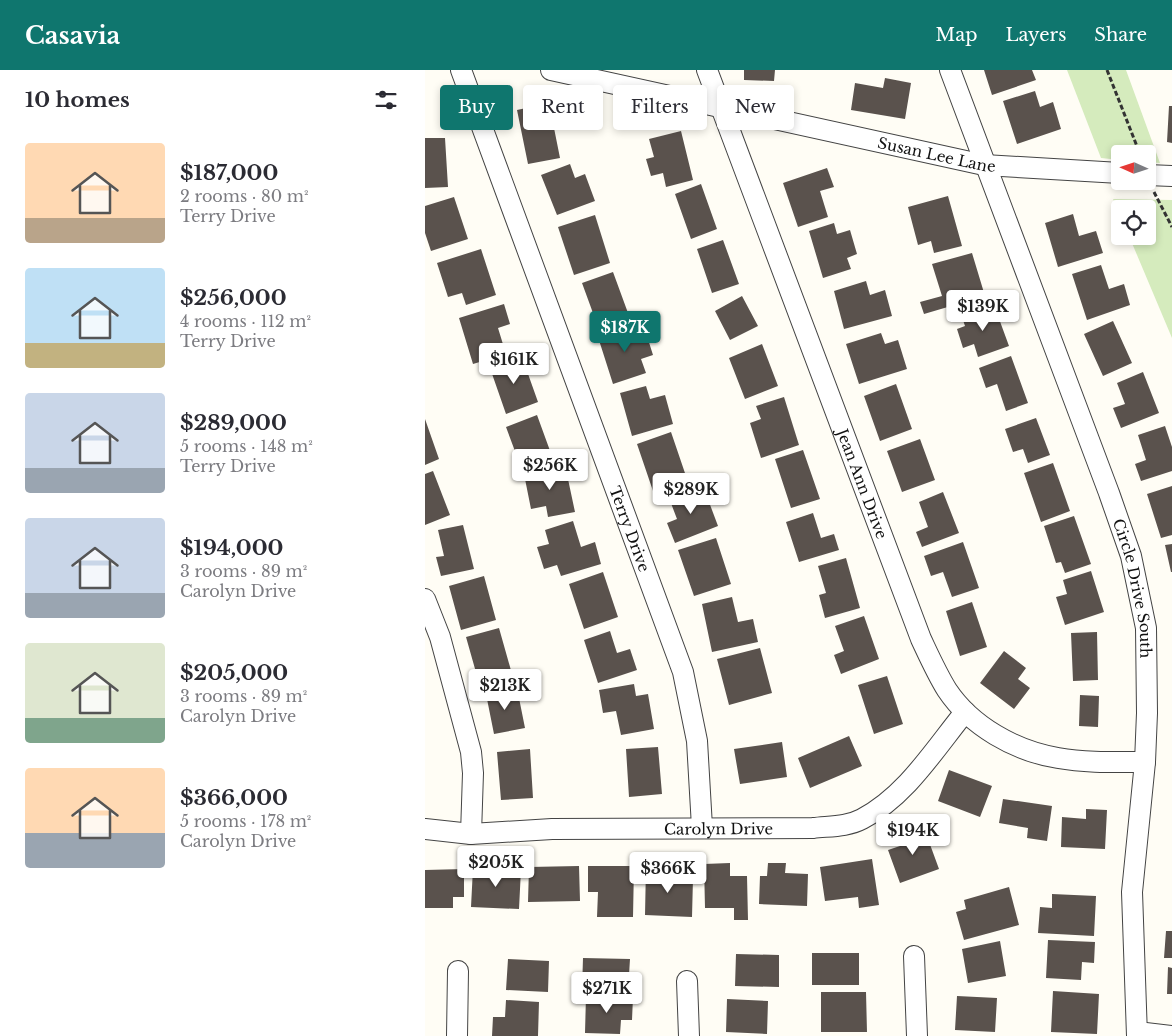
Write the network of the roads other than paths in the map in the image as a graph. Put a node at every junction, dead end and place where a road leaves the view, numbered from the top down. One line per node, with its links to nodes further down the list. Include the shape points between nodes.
1 (461, 70): 16 (street, Terry Drive, via 683,672 697,741)
2 (551, 70): 6 (street, Susan Lee Lane)
3 (707, 70): 5 (street, Jean Ann Drive)
4 (950, 70): 9 (street, Circle Drive South)
5 (717, 98)
6 (717, 108)
7 (794, 125): 9 (street, Susan Lee Lane)
8 (729, 130): 14 (street, Jean Ann Drive, via 921,639 947,690)
9 (984, 165): 10 (street, Susan Lee Lane); 15 (street, Circle Drive South, via 1131,556 1146,628)
10 (1111, 172)
11 (1172, 176): 12 (street)
12 (1156, 179)
13 (425, 599): 18 (street, via 440,637 471,752)
14 (965, 712): 15 (street, Jean Ann Drive, via 985,729 1028,750 1056,758); 16 (street, Carolyn Drive, via 897,796 861,820 813,828)
15 (1145, 762): 22 (street, Circle Drive South, via 1131,892)
16 (702, 827): 18 (street, Carolyn Drive, via 552,829)
17 (425, 829): 18 (street, Carolyn Drive)
18 (471, 834)
19 (913, 956): 25 (street)
20 (457, 971): 23 (street)
21 (687, 980): 24 (street)
22 (1137, 1034): 26 (street)
23 (457, 1036)
24 (689, 1036)
25 (917, 1036)
26 (1172, 1036)

